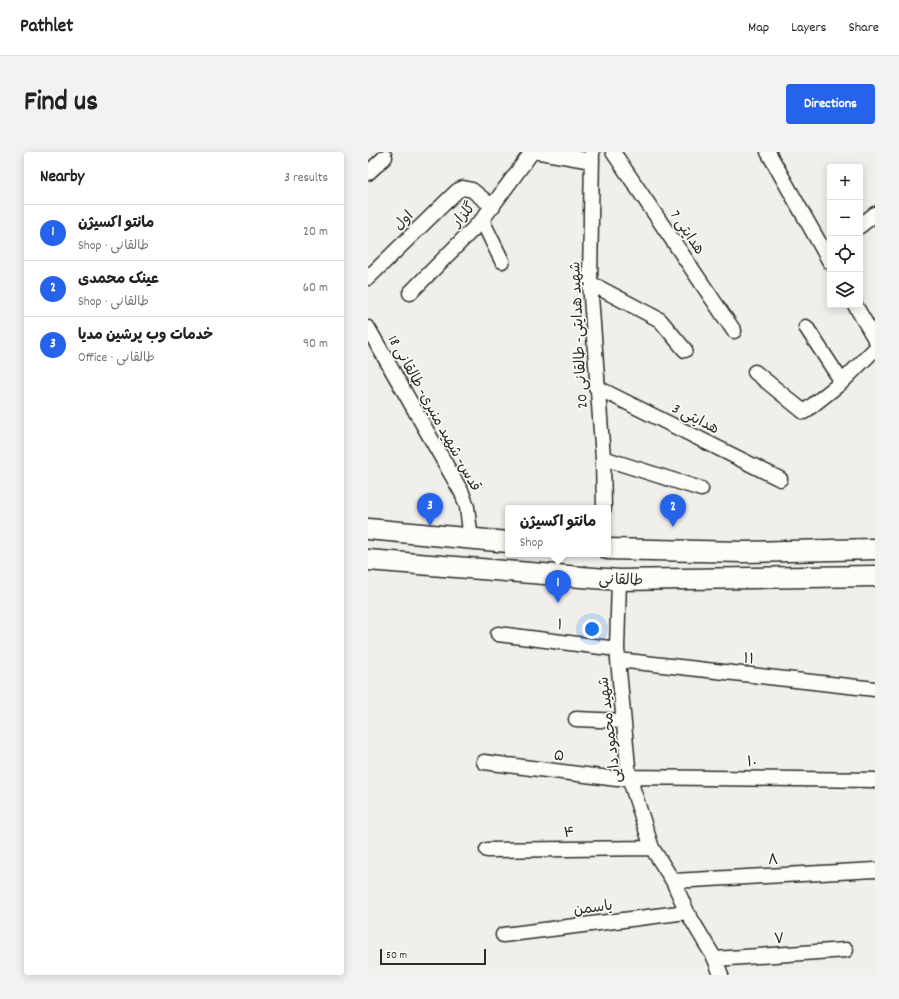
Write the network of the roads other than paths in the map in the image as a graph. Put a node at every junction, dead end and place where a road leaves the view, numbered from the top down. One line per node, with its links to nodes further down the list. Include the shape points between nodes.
1 (532, 152): 8 (street, گلزار)
2 (540, 152): 5 (street)
3 (613, 152): 20 (street, هدایتی 7)
4 (768, 152): 12 (street)
5 (592, 156): 15 (street, شهید هدایتی- طالقانی 20)
6 (385, 157): 7 (street)
7 (368, 173)
8 (493, 207): 10 (street, گلزار); 14 (street, اول, via 472,190 463,188 457,191)
9 (875, 214): 11 (street)
10 (482, 220): 13 (street); 16 (street, گلزار)
11 (863, 224)
12 (827, 253)
13 (502, 261)
14 (368, 278)
15 (590, 283): 23 (street, via 660,320); 26 (street, شهید هدایتی- طالقانی 20)
16 (410, 293)
17 (857, 308): 21 (street)
18 (806, 327): 25 (street)
19 (368, 328): 32 (street, قدس- شهید منیری- طالقانی 18, via 462,493 467,507)
20 (734, 331)
21 (875, 339)
22 (875, 349): 25 (street)
23 (685, 350)
24 (755, 372): 25 (street, via 804,412)
25 (842, 382)
26 (596, 387): 27 (street, شهید هدایتی- طالقانی 20); 28 (street, هدایتی 3)
27 (602, 458): 29 (street); 30 (street, شهید هدایتی- طالقانی 20)
28 (780, 479)
29 (701, 488)
30 (604, 505)
31 (368, 529): 32 (main road)
32 (471, 540): 33 (main road)
33 (505, 542)
34 (611, 549): 35 (main road, طالقانی, via 744,552)
35 (875, 549)
36 (368, 560): 38 (main road, طالقانی)
37 (875, 576): 38 (main road, طالقانی)
38 (620, 580): 40 (street, شهید محمود دایی)
39 (498, 634): 40 (street, ۱)
40 (618, 654): 41 (street, ۱۱); 43 (street, شهید محمود دایی)
41 (875, 689)
42 (576, 719): 43 (street)
43 (623, 721): 45 (street, شهید محمود دایی)
44 (484, 762): 45 (street, ۵, via 603,778)
45 (629, 777): 46 (street, ۱۰); 47 (street, شهید محمود دایی)
46 (875, 780)
47 (652, 848): 48 (street, ۴); 50 (street, شهید محمود دایی)
48 (487, 850)
49 (875, 870): 50 (street, ۸)
50 (673, 882): 51 (street, شهید محمود دایی)
51 (687, 912): 52 (street, یاسمن); 54 (street, شهید محمود دایی)
52 (503, 935)
53 (846, 950): 54 (street, ۷)
54 (715, 959): 55 (street, شهید محمود دایی)
55 (721, 975)

